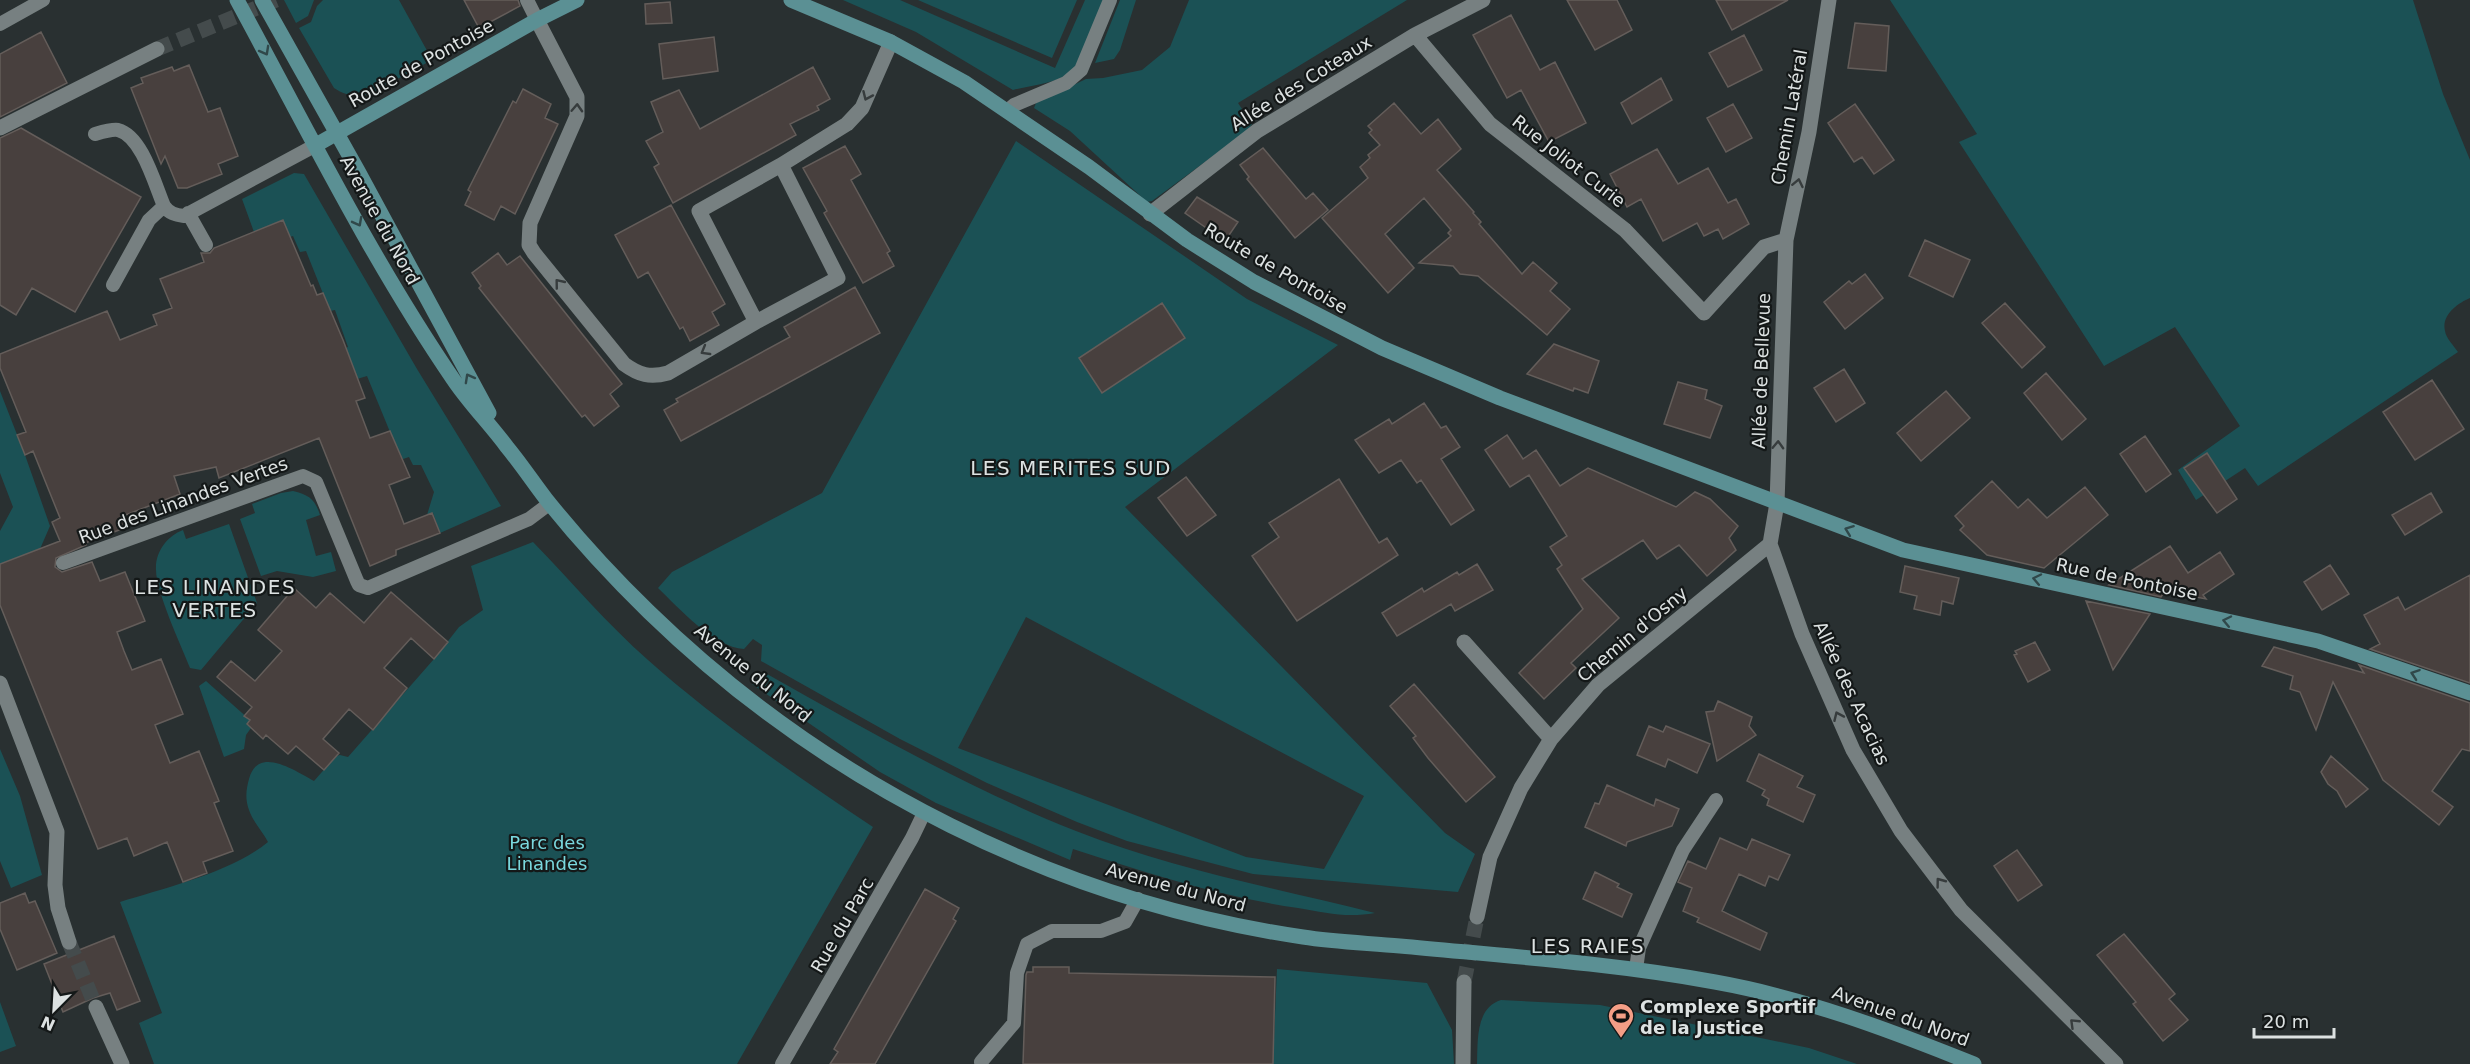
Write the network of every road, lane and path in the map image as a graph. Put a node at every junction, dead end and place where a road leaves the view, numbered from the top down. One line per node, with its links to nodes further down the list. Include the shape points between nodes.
1 (43, 0): 11 (lane)
2 (237, 0): 19 (street, Avenue du Nord, one-way to 19)
3 (262, 0): 17 (street, Avenue du Nord)
4 (527, 0): 10 (lane)
5 (577, 0): 10 (street, Route de Pontoise)
6 (791, 0): 13 (street, Route de Pontoise)
7 (1110, 0): 15 (lane, via 1081,70 1066,83)
8 (1483, 0): 12 (street, Allée des Coteaux)
9 (1829, 0): 24 (street, Chemin Latéral, one-way to 9, via 1809,132)
10 (537, 20): 17 (street, Route de Pontoise); 27 (street, one-way to 10, via 668,373 643,375 624,364 534,253 529,245 530,223 578,108 577,97)
11 (0, 24)
12 (1415, 35): 23 (street, Allée des Coteaux, via 1257,130); 24 (street, Rue Joliot Curie, via 1490,124 1624,230 1704,313 1764,247)
13 (891, 42): 15 (street, Route de Pontoise); 20 (street, one-way to 20, via 862,108 847,124)
14 (157, 49): 16 (street)
15 (1008, 111): 23 (street, Route de Pontoise)
16 (0, 129)
17 (336, 133): 19 (street, Route de Pontoise); 28 (street, Avenue du Nord, one-way to 17)
18 (95, 134): 21 (lane, via 117,129 129,136 145,160)
19 (316, 145): 22 (lane); 28 (street, Avenue du Nord, one-way to 28, via 430,343 455,382)
20 (781, 165): 27 (street, via 699,211); 27 (street, via 838,278)
21 (164, 206): 22 (lane, via 178,215); 26 (lane, via 149,220)
22 (188, 213): 25 (lane)
23 (1150, 214): 29 (street, Route de Pontoise, via 1249,279 1382,348 1500,398)
24 (1786, 240): 29 (street, Allée de Bellevue, one-way to 24)
25 (206, 245)
26 (113, 285)
27 (756, 322)
28 (508, 447): 30 (street, Avenue du Nord)
29 (1776, 503): 31 (street, Allée des Acacias); 35 (street, Rue de Pontoise, one-way to 29, via 2318,641 1903,550)
30 (549, 504): 32 (lane, Rue des Linandes Vertes, via 529,519 368,588 357,581 316,482 303,476); 38 (street, Avenue du Nord, via 642,605 720,676 825,753)
31 (1770, 544): 36 (street, Chemin d'Osny, via 1598,685); 50 (street, Allée des Acacias, one-way to 31, via 1961,910 1901,831 1853,750 1809,651)
32 (63, 563)
33 (1464, 642): 36 (street)
34 (0, 683): 41 (street, via 57,832 55,885)
35 (2470, 693)
36 (1551, 739): 40 (street, Chemin d'Osny, via 1521,788 1490,857)
37 (1716, 800): 42 (lane, via 1683,850 1640,948)
38 (924, 813): 39 (street, Avenue du Nord, via 1030,862); 45 (lane, Rue du Parc)
39 (1138, 899): 42 (street, Avenue du Nord, via 1306,938); 46 (lane, via 1125,922 1101,932 1052,931 1027,944 1017,973 1014,1023)
40 (1477, 917)
41 (69, 942)
42 (1636, 969): 49 (street, Avenue du Nord, via 1783,996)
43 (1464, 982): 48 (street)
44 (96, 1007): 47 (street)
45 (786, 1059)
46 (981, 1062)
47 (122, 1064)
48 (1463, 1064)
49 (1974, 1064)
50 (2116, 1064)

